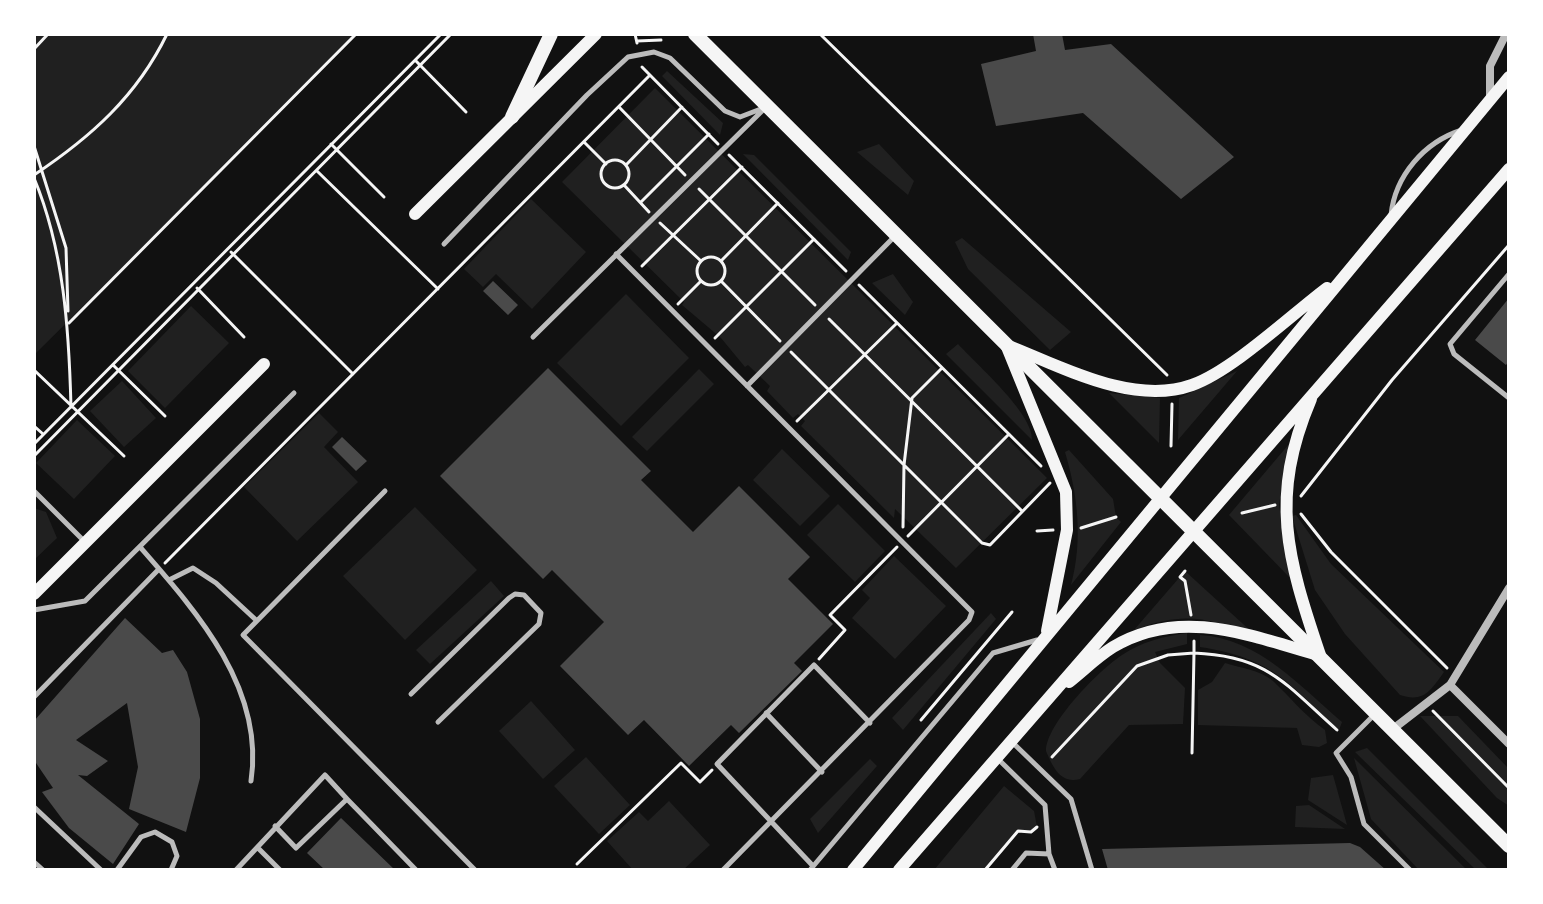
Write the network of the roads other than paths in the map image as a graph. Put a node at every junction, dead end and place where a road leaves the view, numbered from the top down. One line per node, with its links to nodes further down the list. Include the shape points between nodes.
1 (551, 34): 8 (main road)
2 (596, 34): 8 (main road)
3 (695, 34): 7 (main road)
4 (1506, 34): 6 (street, via 1490,66)
5 (1509, 77): 6 (main road)
6 (1490, 101): 9 (main road)
7 (767, 106): 13 (main road); 14 (lane, via 740,117 725,111 670,58 654,52 628,57); 15 (lane)
8 (512, 117): 11 (main road)
9 (1466, 129): 12 (main road); 12 (lane, via 1441,137 1408,171 1393,193)
10 (1509, 169): 22 (main road)
11 (415, 214)
12 (1391, 220): 17 (main road)
13 (896, 235): 19 (main road); 21 (lane)
14 (444, 244)
15 (616, 254): 18 (lane); 21 (lane)
16 (1509, 274): 24 (lane, via 1450,344 1454,354)
17 (1344, 275): 19 (main road, via 1234,361 1191,386 1159,390 1110,385); 27 (main road)
18 (533, 337)
19 (1006, 344): 27 (main road); 37 (main road, via 1066,492 1067,530)
20 (264, 364): 29 (main road)
21 (747, 386): 46 (lane, via 972,612)
22 (1315, 388): 28 (main road); 38 (main road, via 1299,427 1284,505 1301,597)
23 (294, 393): 30 (lane)
24 (1509, 398)
25 (34, 491): 29 (lane)
26 (385, 491): 36 (lane)
27 (1160, 496): 28 (main road); 37 (main road)
28 (1193, 529): 38 (main road); 42 (main road)
29 (86, 543): 34 (main road)
30 (140, 547): 31 (lane); 35 (lane, via 85,601)
31 (159, 569): 32 (lane); 41 (lane)
32 (169, 580): 36 (lane, via 193,568); 52 (lane, via 210,631 234,681 252,740)
33 (1509, 588): 39 (street)
34 (34, 594)
35 (34, 610)
36 (256, 620): 69 (lane, via 243,635)
37 (1046, 636): 61 (lane, via 993,653); 71 (main road)
38 (1320, 655): 42 (main road, via 1223,629 1170,626 1112,648); 43 (main road)
39 (1450, 685): 47 (street); 49 (street)
40 (411, 694): 45 (lane, via 509,598 524,595 541,613 539,624)
41 (34, 697)
42 (1048, 699): 48 (main road)
43 (1377, 712): 47 (main road); 76 (lane, via 1336,753 1351,777 1364,824)
44 (766, 713): 46 (lane, via 814,665); 51 (lane); 55 (lane, via 717,764)
45 (438, 722)
46 (870, 723): 51 (lane)
47 (1393, 729): 57 (main road)
48 (1011, 741): 50 (main road); 75 (lane, via 1071,799)
49 (1509, 744)
50 (996, 757): 59 (lane, via 1045,805); 72 (main road)
51 (822, 772): 55 (lane)
52 (251, 781)
53 (347, 799): 56 (lane, via 296,848); 56 (lane, via 325,775); 68 (lane)
54 (34, 807): 63 (lane)
55 (773, 823): 61 (lane); 70 (lane)
56 (275, 826): 58 (lane)
57 (1509, 846)
58 (258, 848): 66 (lane); 67 (lane)
59 (1049, 854): 73 (lane, via 1026,853); 74 (lane)
60 (34, 862): 62 (lane)
61 (811, 868)
62 (43, 870)
63 (101, 870)
64 (117, 870): 65 (lane, via 141,837 155,832 172,842 177,856)
65 (171, 870)
66 (236, 870)
67 (280, 870)
68 (416, 870)
69 (475, 870)
70 (723, 870)
71 (853, 870)
72 (899, 870)
73 (1012, 870)
74 (1055, 870)
75 (1092, 870)
76 (1410, 870)

